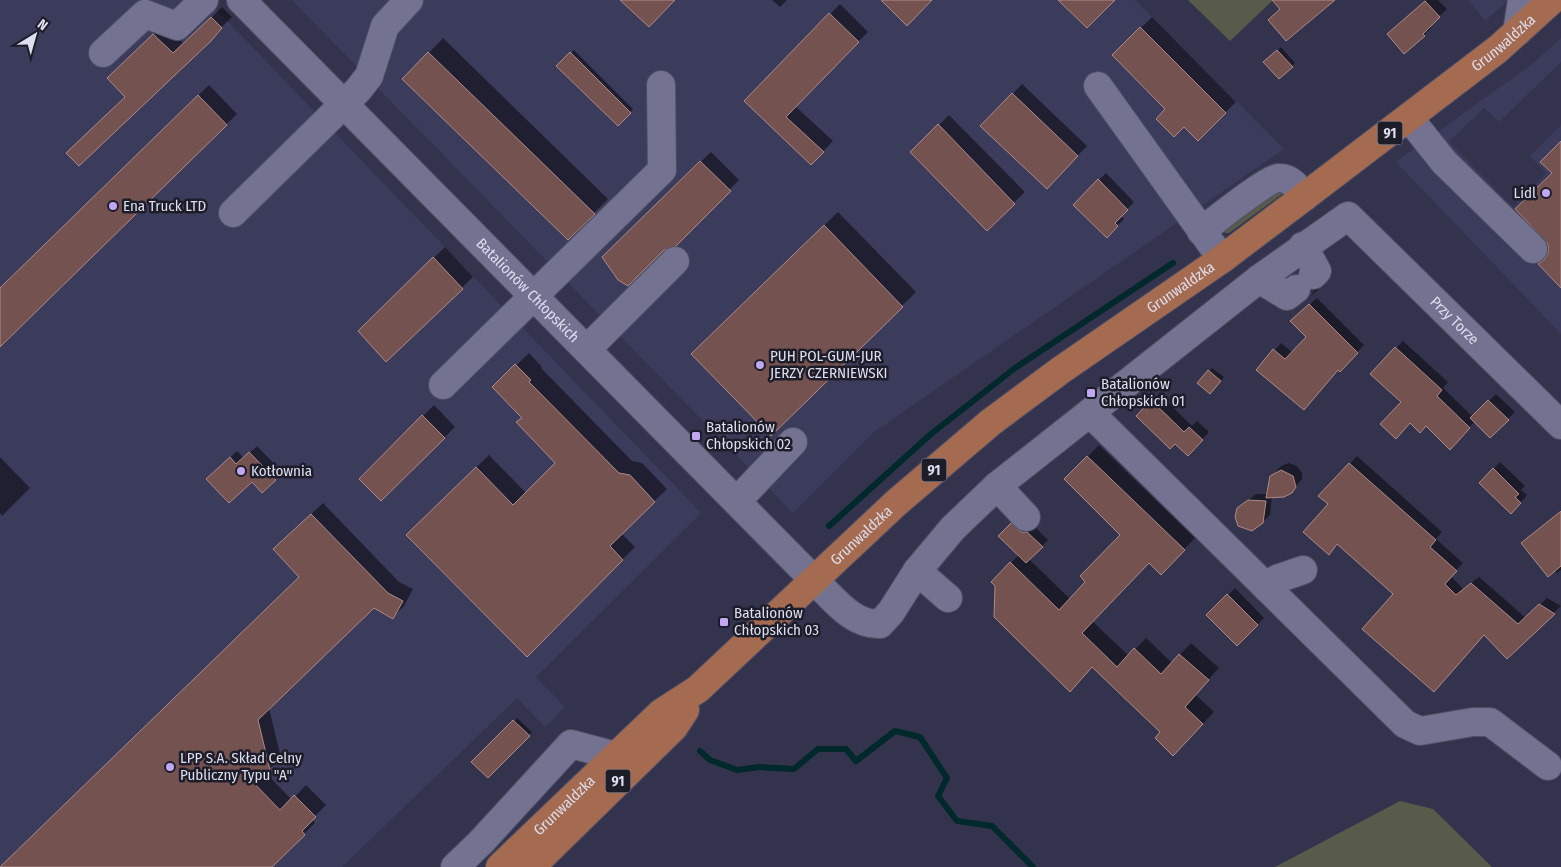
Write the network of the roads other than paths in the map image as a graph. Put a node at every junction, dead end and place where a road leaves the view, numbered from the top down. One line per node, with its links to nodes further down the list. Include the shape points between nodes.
1 (204, 0): 7 (street, via 177,26 145,14)
2 (241, 0): 10 (street, Batalionów Chłopskich)
3 (409, 0): 10 (street, via 384,26 369,76)
4 (1522, 0): 6 (street)
5 (1552, 0): 6 (main road, Grunwaldzka / 91)
6 (1517, 32): 11 (main road, Grunwaldzka / 91)
7 (103, 53)
8 (661, 85): 20 (street, via 662,170)
9 (1098, 86): 14 (street)
10 (343, 103): 13 (street); 20 (street, Batalionów Chłopskich)
11 (1409, 118): 12 (main road, Grunwaldzka / 91); 16 (street, via 1444,162)
12 (1304, 197): 14 (street, via 1294,183 1286,179 1271,180); 17 (main road, Grunwaldzka / 91)
13 (233, 213)
14 (1202, 231): 17 (street)
15 (1303, 246): 19 (street); 19 (street, via 1316,271 1286,296); 24 (street, Przy Torze, via 1348,216)
16 (1533, 249)
17 (1222, 259): 31 (main road, Grunwaldzka / 91, via 991,422 896,503)
18 (675, 261): 21 (street)
19 (1259, 279): 23 (street)
20 (536, 296): 21 (street, Batalionów Chłopskich); 22 (street)
21 (587, 349): 27 (street, Batalionów Chłopskich)
22 (443, 385)
23 (1091, 414): 26 (street); 32 (street)
24 (1561, 425)
25 (793, 442): 27 (street)
26 (997, 486): 28 (street); 30 (street, via 953,528)
27 (737, 501): 31 (street, Batalionów Chłopskich)
28 (1026, 517)
29 (1304, 570): 32 (street, via 1277,579)
30 (917, 572): 31 (street, via 880,624 856,619); 33 (street)
31 (814, 580): 34 (main road, Grunwaldzka / 91)
32 (1267, 588): 36 (street, via 1405,724 1420,731 1490,722)
33 (948, 598)
34 (698, 690): 35 (main road, Grunwaldzka / 91, via 662,713); 39 (main road, Grunwaldzka / 91, via 674,726)
35 (616, 756): 37 (street, via 570,744); 38 (main road, Grunwaldzka / 91)
36 (1548, 766)
37 (455, 867)
38 (500, 867)
39 (530, 867)

